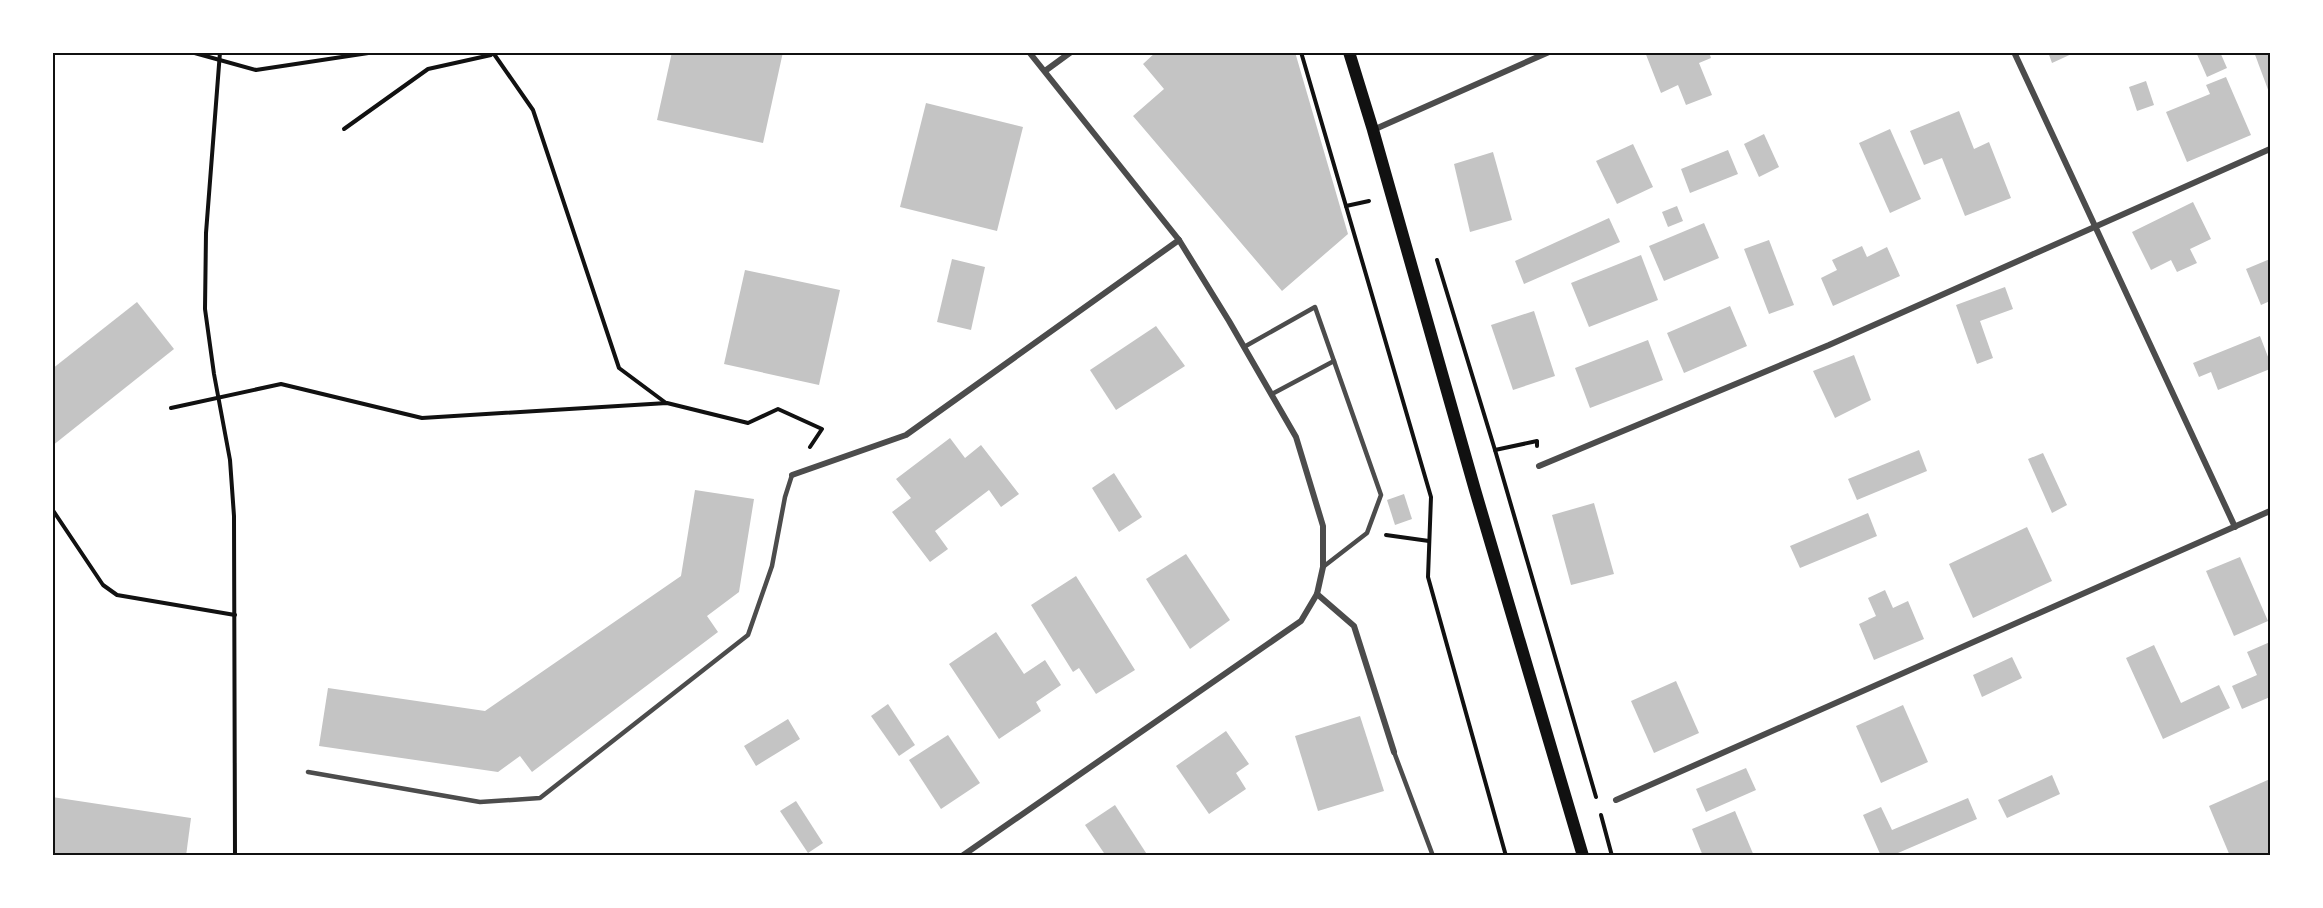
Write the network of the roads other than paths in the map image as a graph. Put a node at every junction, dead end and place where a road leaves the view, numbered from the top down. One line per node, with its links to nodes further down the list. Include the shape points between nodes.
1 (1029, 52): 6 (street)
2 (1071, 52): 6 (street)
3 (1348, 52): 7 (main road)
4 (1548, 52): 7 (street)
5 (2014, 52): 9 (street)
6 (1045, 71): 10 (street)
7 (1373, 130): 25 (main road)
8 (2271, 149): 9 (street)
9 (2093, 227): 14 (street, via 1829,345); 17 (street)
10 (1179, 240): 11 (street); 15 (street, via 906,435)
11 (1244, 347): 12 (lane, via 1315,307); 13 (street)
12 (1334, 361): 13 (lane); 18 (lane, via 1381,495 1367,533)
13 (1272, 394): 18 (street, via 1296,437 1323,526)
14 (1539, 466)
15 (792, 475): 21 (lane, via 772,567 748,635 540,798 480,802)
16 (2271, 511): 17 (street)
17 (2235, 527): 22 (street)
18 (1323, 567): 19 (street)
19 (1317, 594): 20 (street, via 1354,626); 23 (street, via 1301,621)
20 (1394, 752): 24 (lane)
21 (308, 772)
22 (1616, 800)
23 (962, 855)
24 (1433, 855)
25 (1583, 855)

